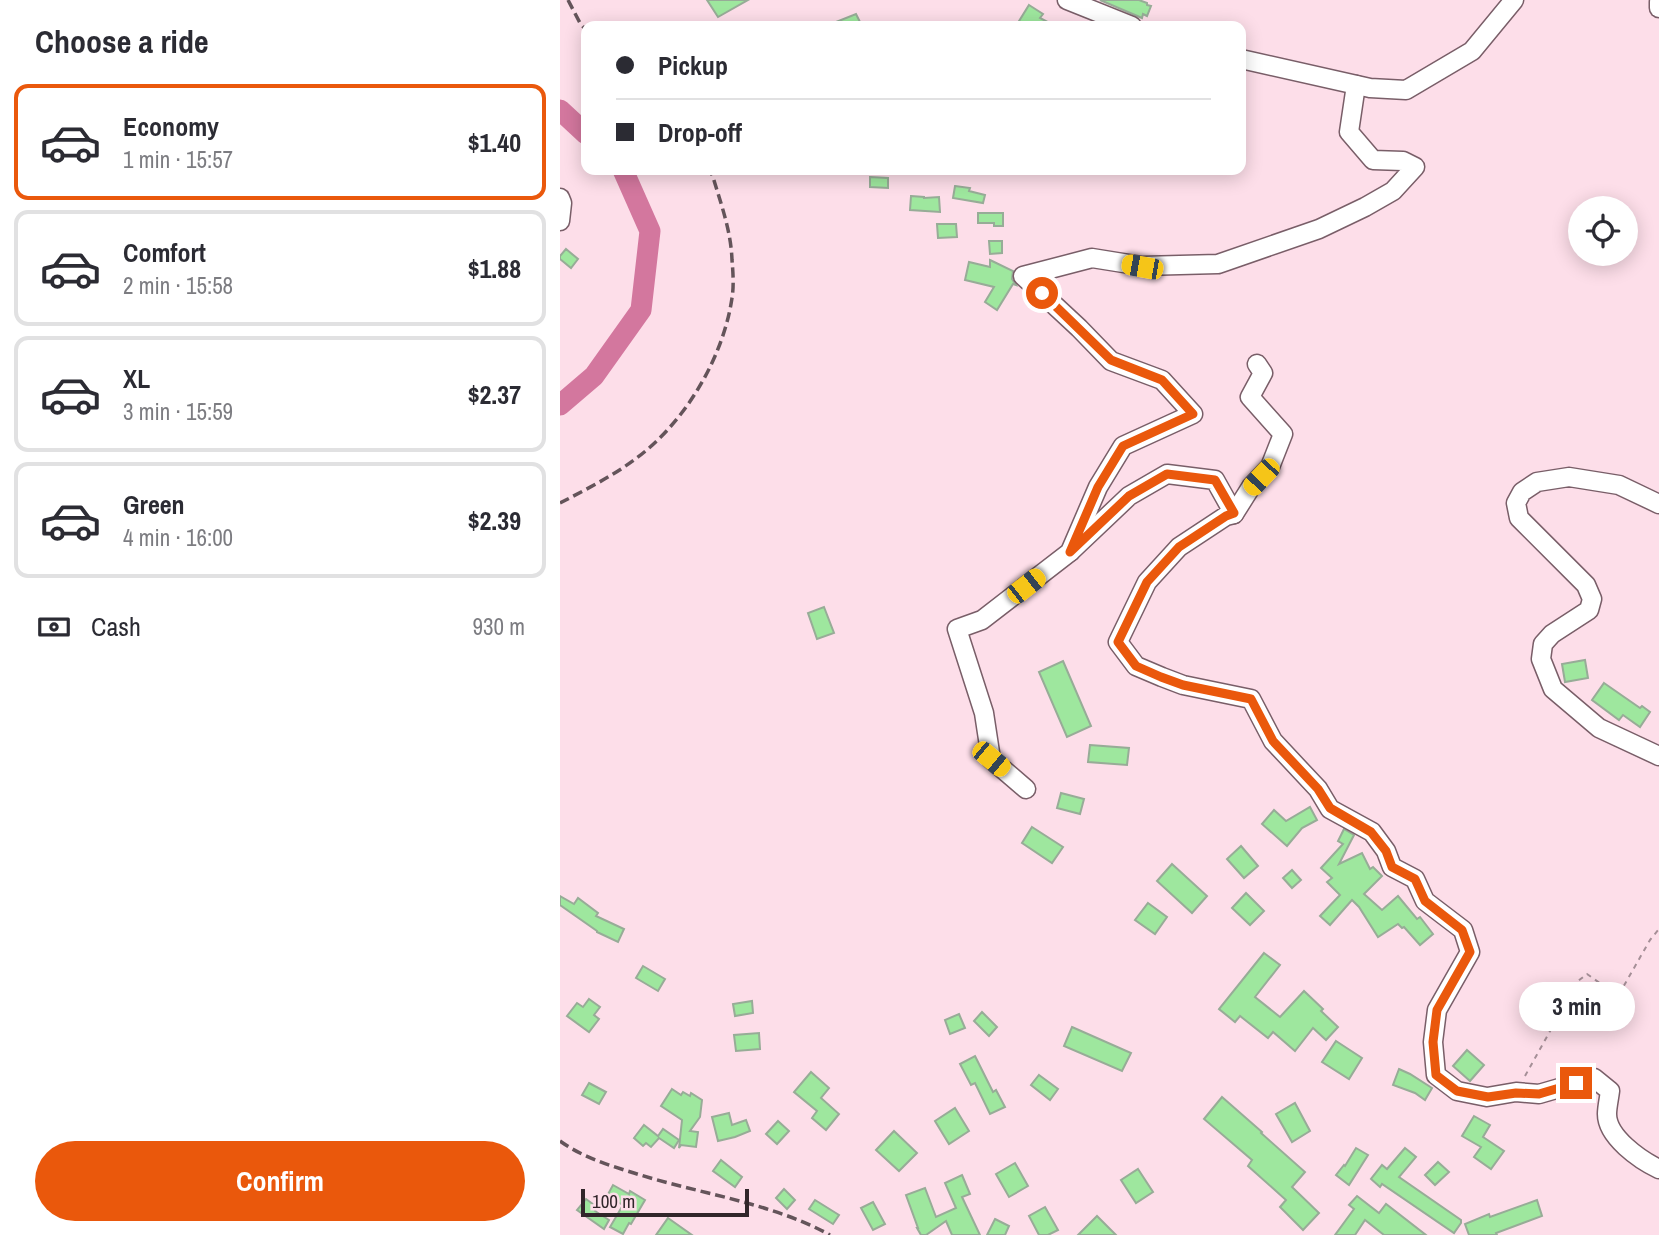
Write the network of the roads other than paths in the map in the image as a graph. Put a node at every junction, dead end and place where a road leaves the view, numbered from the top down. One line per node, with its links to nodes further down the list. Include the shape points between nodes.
1 (1067, 0): 5 (street)
2 (1514, 0): 7 (street, via 1472,51 1406,90)
3 (1659, 2): 4 (street)
4 (1659, 8)
5 (1120, 21)
6 (1246, 60): 7 (street)
7 (1356, 85): 13 (street, via 1349,132 1373,160 1403,161 1415,167 1393,191 1319,229 1218,264 1142,267 1092,258 1023,276 1111,360 1162,380 1193,414 1123,446 1098,487)
8 (560, 198): 9 (street)
9 (560, 221)
10 (1257, 364): 12 (street, via 1263,373 1250,397 1283,434 1270,467)
11 (1659, 504): 14 (street, via 1619,485 1569,477 1537,482 1522,492 1516,503 1519,518 1586,585 1592,599 1589,610 1543,644 1541,659 1553,689 1599,728)
12 (1234, 513): 13 (street, via 1215,480 1167,474 1129,496); 16 (street, via 1179,547 1147,582 1118,642 1136,666 1161,677 1251,699 1273,741 1330,808 1371,832 1392,867 1415,879 1425,901 1462,930 1470,952 1437,1010 1433,1042 1436,1075 1457,1091 1488,1097 1539,1094 1594,1078 1610,1091 1607,1117 1616,1136)
13 (1070, 552): 15 (street, via 982,620 957,629 985,713 991,759)
14 (1659, 755)
15 (1026, 789)
16 (1659, 1169)

